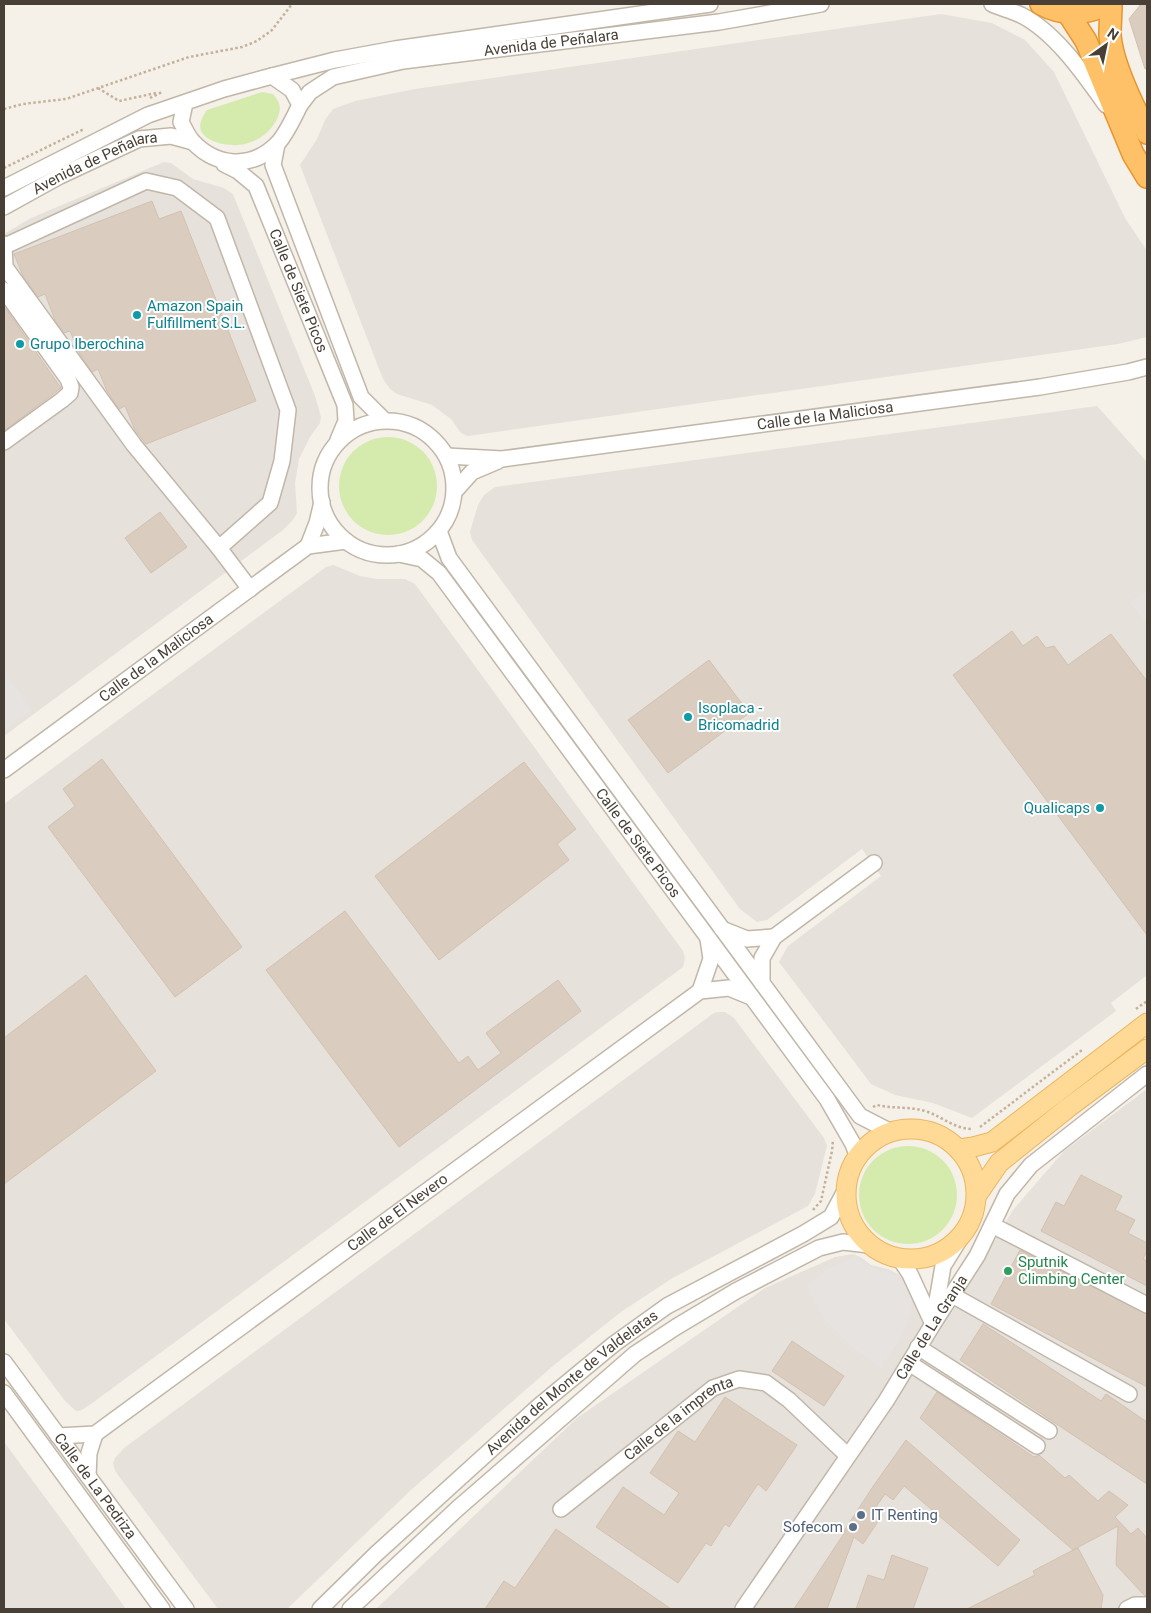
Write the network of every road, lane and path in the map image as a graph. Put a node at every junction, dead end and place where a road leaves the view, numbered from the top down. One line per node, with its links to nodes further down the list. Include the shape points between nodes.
1 (292, 4): 9 (path, via 272,30 256,41 242,47 189,57)
2 (710, 4): 8 (street, Avenida de Peñalara, via 395,49)
3 (817, 4): 11 (street, Avenida de Peñalara, via 719,22 403,61 332,77 310,92)
4 (992, 4): 13 (street, via 1022,16 1055,40)
5 (1041, 4): 7 (highway)
6 (1109, 4): 7 (highway, via 1083,13); 14 (highway, via 1115,60)
7 (1068, 13): 13 (highway, via 1086,41)
8 (272, 76): 10 (street); 11 (street, via 292,90)
9 (98, 88): 10 (path, via 119,101 176,92); 12 (path, via 66,99)
10 (185, 102): 15 (street, via 181,122); 19 (street, Avenida de Peñalara, via 148,115)
11 (300, 105): 16 (street)
12 (4, 109)
13 (1120, 123): 18 (highway)
14 (1147, 133)
15 (193, 142): 17 (street); 20 (street, Avenida de Peñalara, via 171,136 139,139)
16 (278, 144): 17 (street, via 259,159 240,162); 24 (street, Calle de Siete Picos, via 274,165 361,397)
17 (216, 159): 26 (street, Calle de Siete Picos, via 256,186 345,405 346,421)
18 (1147, 177)
19 (4, 188)
20 (4, 207)
21 (4, 245): 34 (street, via 5,267 134,445); 34 (street, via 146,181 177,188 217,218 288,410 282,461 270,503)
22 (4, 290): 25 (street, via 71,387 70,393 62,400)
23 (1147, 367): 28 (street, Calle de la Maliciosa, via 1040,387)
24 (384, 420): 26 (street, via 351,430); 27 (street, via 403,422 421,429)
25 (4, 442)
26 (338, 442): 30 (street, via 322,470)
27 (447, 456): 28 (street, Calle de la Maliciosa); 29 (street)
28 (502, 459): 29 (street, Calle de la Maliciosa, via 472,472)
29 (455, 491): 31 (street, via 448,519)
30 (322, 502): 32 (street, via 330,524); 33 (street)
31 (439, 531): 35 (street, via 428,542); 39 (street, Calle de Siete Picos, via 449,558)
32 (346, 541): 33 (street, Calle de la Maliciosa); 35 (street, via 381,555)
33 (308, 546): 36 (street, Calle de la Maliciosa)
34 (219, 548): 36 (street)
35 (399, 554): 41 (street, Calle de Siete Picos, via 422,559 439,573)
36 (250, 589): 37 (street, Calle de la Maliciosa)
37 (4, 770)
38 (874, 863): 40 (street)
39 (722, 929): 40 (street, via 747,939); 42 (street, Calle de Siete Picos)
40 (774, 937): 42 (street, via 762,958)
41 (707, 938): 43 (street, via 711,958); 44 (street, Calle de Siete Picos)
42 (762, 983): 53 (street, Calle de Siete Picos)
43 (700, 991): 44 (street, via 729,988); 74 (street, Calle de El Nevero)
44 (751, 997): 54 (street, Calle de Siete Picos, via 827,1099)
45 (1147, 1001): 46 (path)
46 (1130, 1014)
47 (1147, 1023): 56 (main road, via 992,1142)
48 (1083, 1049): 53 (path, via 982,1126 971,1129 957,1127 928,1112 876,1105)
49 (1147, 1049): 52 (main road)
50 (1147, 1068): 52 (street)
51 (1147, 1074): 61 (street, Calle de La Granja, via 1031,1165 1007,1194)
52 (1094, 1090): 59 (main road, via 999,1163)
53 (860, 1116): 55 (street, Calle de Siete Picos)
54 (844, 1128): 57 (street, Calle de Siete Picos); 60 (path, via 835,1134 821,1200)
55 (891, 1132): 56 (main road, via 927,1131); 57 (main road, via 872,1141)
56 (959, 1149): 59 (main road, via 972,1170)
57 (858, 1156): 58 (main road, via 849,1172)
58 (845, 1191): 63 (main road, via 850,1218); 83 (street, Avenida del Monte de Valdelatas, via 831,1217 667,1306 614,1344 525,1419)
59 (977, 1195): 62 (main road, via 973,1217)
60 (811, 1212)
61 (992, 1225): 65 (street, Calle de La Granja, via 978,1256); 66 (street)
62 (962, 1237): 64 (main road, via 944,1251 923,1259); 67 (street, via 943,1266)
63 (869, 1246): 64 (main road); 84 (street, Avenida del Monte de Valdelatas, via 843,1242 819,1248 736,1291 635,1354 457,1508)
64 (900, 1259): 67 (street)
65 (952, 1295): 67 (street, Calle de La Granja); 72 (street)
66 (1147, 1305)
67 (932, 1324): 68 (street, Calle de La Granja)
68 (918, 1346): 70 (street, Calle de La Granja); 73 (street)
69 (4, 1362): 75 (street, Calle de La Pedriza)
70 (908, 1363): 76 (street); 77 (street, Calle de La Granja, via 886,1401)
71 (4, 1393): 81 (street, Calle de La Pedriza)
72 (1129, 1394)
73 (1049, 1431)
74 (95, 1434): 75 (street); 78 (street, via 89,1453)
75 (58, 1436): 78 (street, Calle de La Pedriza)
76 (1037, 1446)
77 (847, 1455): 79 (street, Calle de la imprenta, via 789,1400 766,1383 739,1379 713,1388); 85 (street, Calle de La Granja)
78 (88, 1476): 82 (street, Calle de La Pedriza)
79 (561, 1509)
80 (1147, 1604): 86 (street)
81 (162, 1609)
82 (186, 1609)
83 (320, 1609)
84 (350, 1609)
85 (743, 1609)
86 (1127, 1609)

